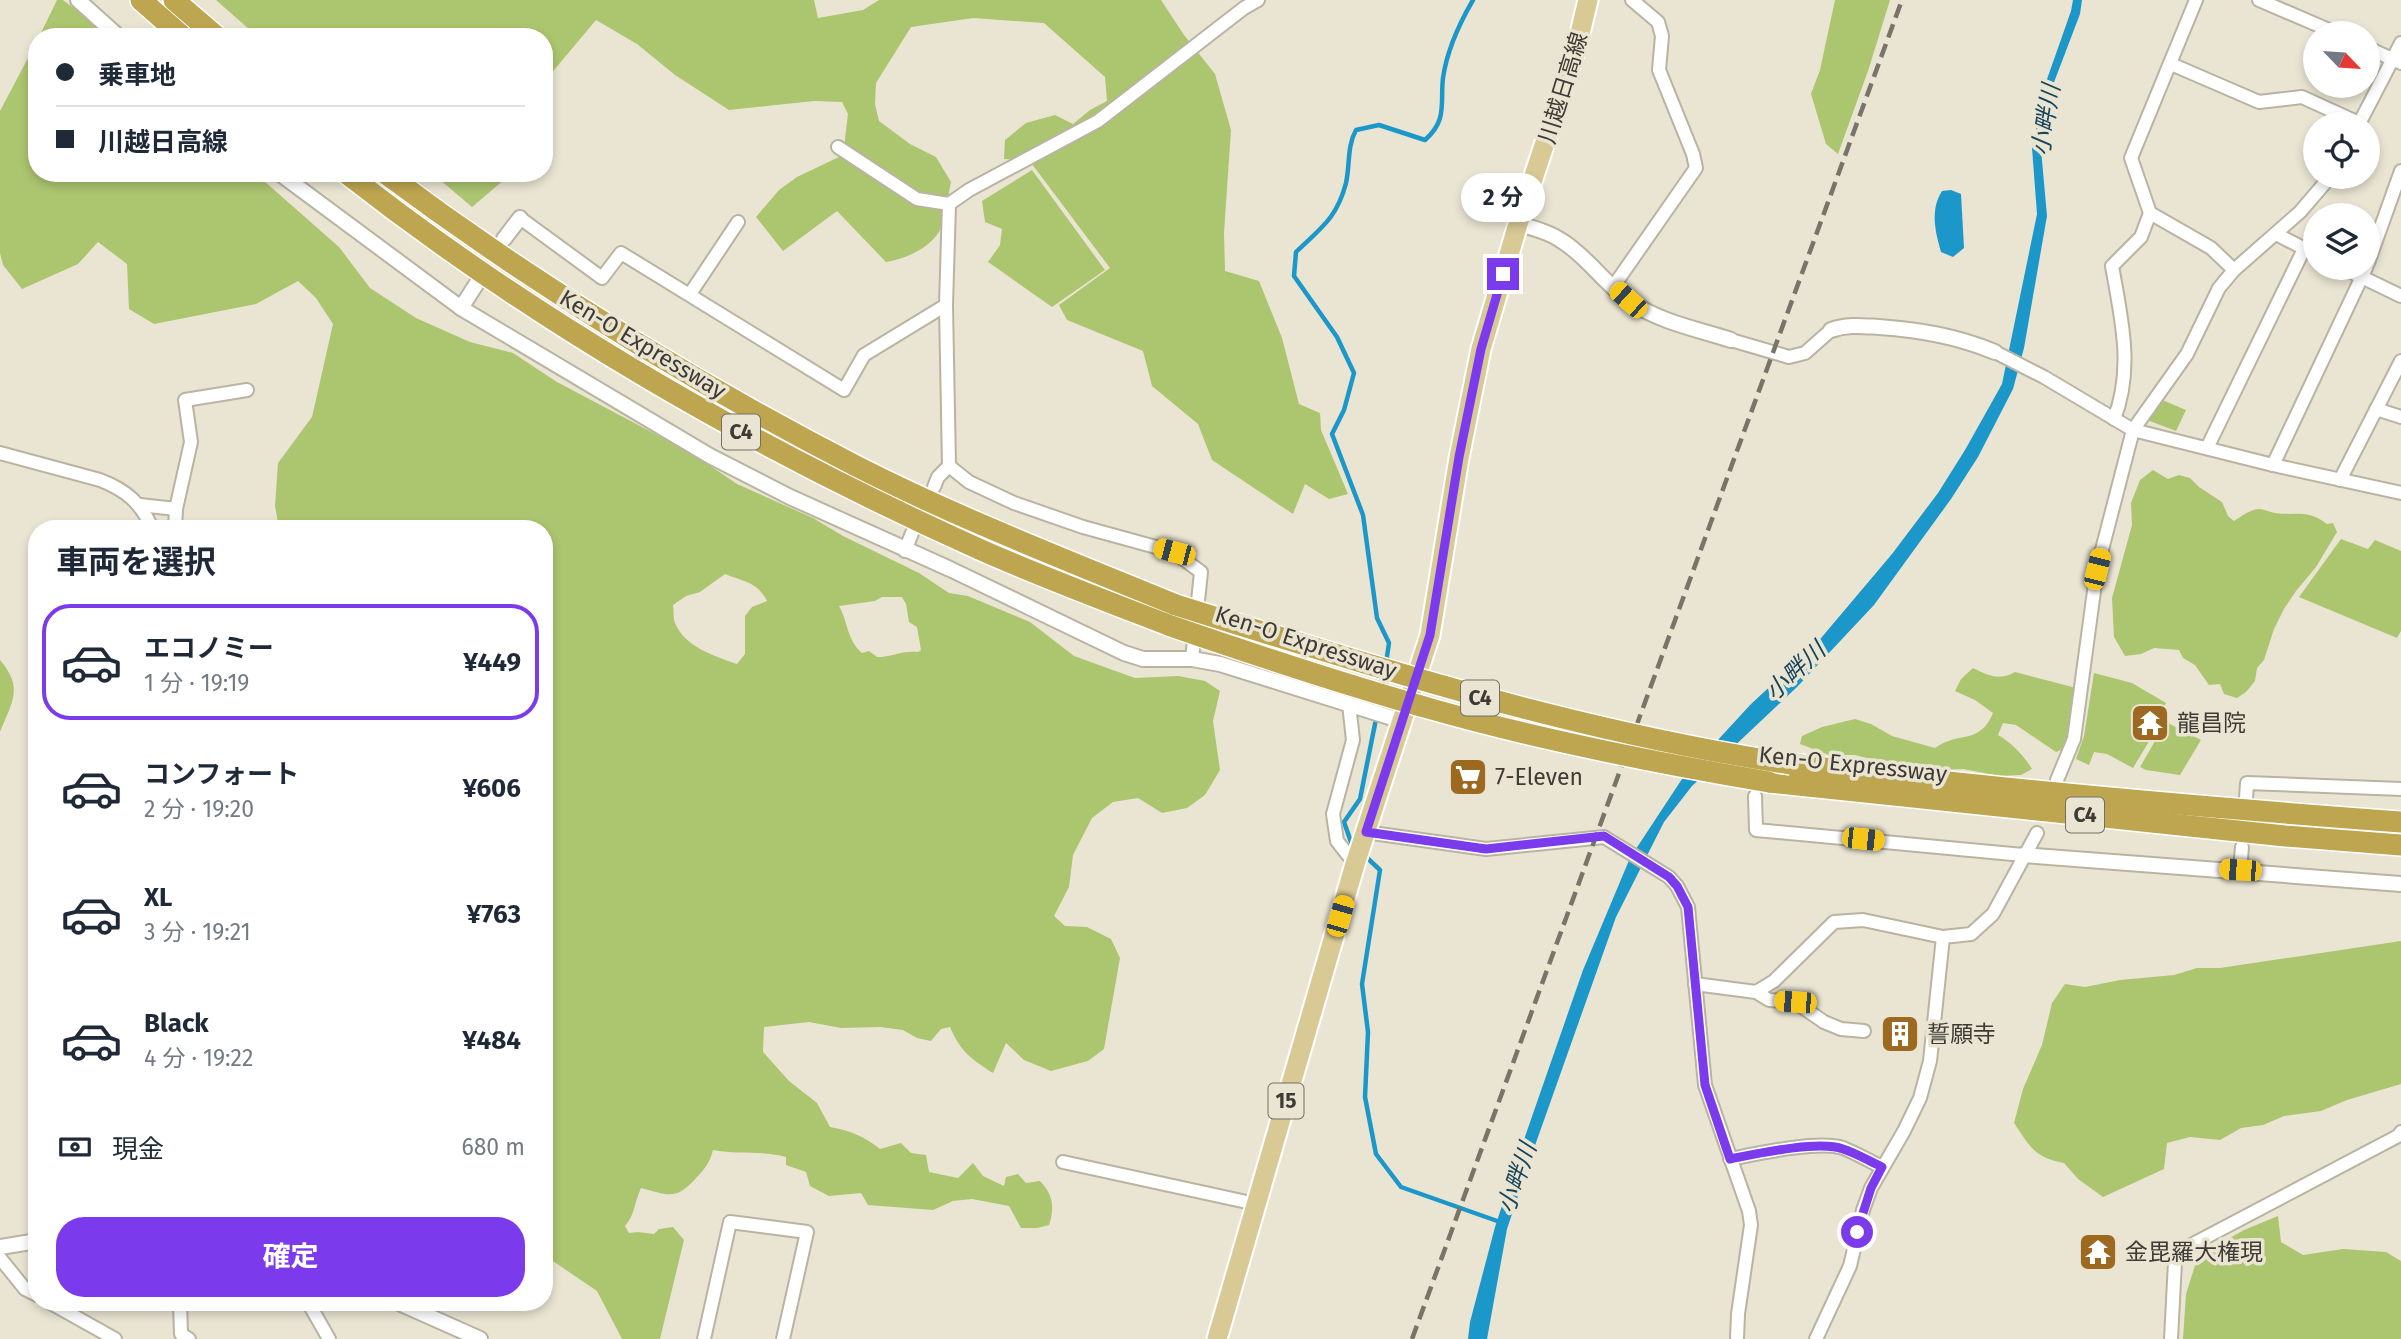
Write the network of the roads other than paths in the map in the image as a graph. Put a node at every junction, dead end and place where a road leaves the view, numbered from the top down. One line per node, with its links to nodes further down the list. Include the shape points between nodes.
1 (78, 0): 10 (street)
2 (141, 0): 11 (highway)
3 (174, 0): 12 (highway)
4 (1258, 0): 25 (street, via 1098,121)
5 (1588, 0): 29 (main road, 川越日高線 / 15, via 1561,97)
6 (1632, 0): 39 (street, via 1658,22 1662,36 1659,70 1696,168)
7 (2196, 0): 16 (street)
8 (2259, 0): 9 (street)
9 (2308, 21)
10 (110, 28)
11 (173, 28)
12 (207, 28)
13 (2401, 43): 15 (street)
14 (2380, 53): 15 (street)
15 (2397, 61): 18 (street)
16 (2171, 64): 17 (street, via 2259,102 2302,97); 26 (street, via 2131,158)
17 (2334, 112)
18 (2366, 112)
19 (838, 147): 25 (street, via 917,199)
20 (2401, 171): 30 (street)
21 (291, 182): 43 (street)
22 (358, 182): 70 (highway, Ken-O Expressway / C4, bridge, via 551,320 745,435 979,549 1171,626 1331,680 1474,720)
23 (397, 182): 73 (highway, Ken-O Expressway / C4, bridge, via 566,299 756,413 976,523 1176,605 1423,682 1675,744 1962,785)
24 (2320, 189): 31 (street)
25 (949, 204): 42 (street)
26 (2150, 213): 35 (street, via 2211,248); 51 (street, via 2141,237 2112,266 2126,354)
27 (520, 218): 32 (street); 40 (street, via 602,278 621,253)
28 (738, 222): 40 (street)
29 (1517, 224): 39 (street, via 1564,242); 68 (main road, 川越日高線 / 15, via 1481,349 1430,635)
30 (2380, 230)
31 (2276, 234): 33 (street); 35 (street)
32 (504, 239)
33 (2303, 248)
34 (2303, 265): 53 (street)
35 (2234, 270): 52 (street, via 2219,288 2187,354)
36 (2361, 280): 55 (street)
37 (2375, 280): 41 (street)
38 (477, 283): 43 (street)
39 (1613, 286): 45 (street, via 1655,316)
40 (690, 295): 42 (street, via 844,390 864,355)
41 (2401, 296)
42 (946, 305): 56 (street)
43 (461, 308): 65 (street, via 710,456)
44 (1831, 330): 45 (street, via 1805,353 1789,357); 46 (street, via 1845,325 1919,330 1969,341)
45 (1731, 340)
46 (1996, 353): 51 (street)
47 (2401, 362): 49 (street)
48 (247, 390): 61 (street, via 185,400 191,442)
49 (2376, 409): 50 (street); 57 (street)
50 (2401, 417)
51 (2115, 419): 52 (street)
52 (2133, 430): 53 (street); 69 (street, via 2097,569 2074,739)
53 (2207, 448): 55 (street)
54 (0, 453): 60 (street, via 100,480)
55 (2273, 465): 57 (street)
56 (948, 466): 58 (street); 66 (street, via 969,482 1014,503 1174,552 1201,572)
57 (2340, 480): 59 (street)
58 (934, 487)
59 (2401, 493)
60 (140, 505): 61 (street); 62 (street)
61 (176, 509): 63 (street)
62 (148, 520)
63 (175, 520)
64 (912, 533): 65 (street)
65 (905, 551): 66 (street, via 1124,653 1143,659)
66 (1192, 659): 67 (street)
67 (1349, 704): 68 (street); 79 (street, via 1353,740 1333,814 1337,841)
68 (1402, 721): 75 (main road, 川越日高線 / 15)
69 (2057, 780)
70 (1762, 789): 76 (highway, Ken-O Expressway / C4); 78 (street, via 1756,830)
71 (2401, 789): 72 (street, via 2247,783)
72 (2246, 797)
73 (2401, 822)
74 (2037, 832): 78 (street)
75 (1364, 836): 79 (main road, 川越日高線 / 15); 83 (street, via 1486,849 1604,836 1677,886 1688,907)
76 (2401, 845)
77 (2242, 847): 80 (street)
78 (2024, 855): 80 (street); 82 (street, via 1993,914 1971,934)
79 (1355, 864): 90 (main road, 15)
80 (2240, 870): 81 (street)
81 (2401, 884)
82 (1943, 937): 84 (street, via 1863,920 1834,922 1774,981); 89 (street, via 1930,1061 1920,1098)
83 (1695, 984): 84 (street); 87 (street, via 1705,1085)
84 (1756, 992): 85 (street, via 1769,1000 1795,1002 1841,1029)
85 (1864, 1031)
86 (2401, 1132): 108 (street, via 2193,1244 2175,1262)
87 (1730, 1159): 89 (street, via 1840,1147); 106 (street, via 1751,1225)
88 (1063, 1162): 90 (street)
89 (1882, 1167): 107 (street, via 1863,1210 1850,1266)
90 (1256, 1204): 105 (main road, 15)
91 (28, 1242): 92 (street)
92 (0, 1247)
93 (0, 1258): 94 (street)
94 (28, 1290)
95 (65, 1311): 99 (street)
96 (180, 1311): 100 (street, via 181,1334)
97 (313, 1311): 101 (street)
98 (417, 1311): 102 (street)
99 (115, 1339)
100 (189, 1339)
101 (329, 1339)
102 (480, 1339)
103 (704, 1339): 104 (street, via 730,1222 807,1232)
104 (783, 1339)
105 (1217, 1339)
106 (1737, 1339)
107 (1816, 1339)
108 (2171, 1339)

